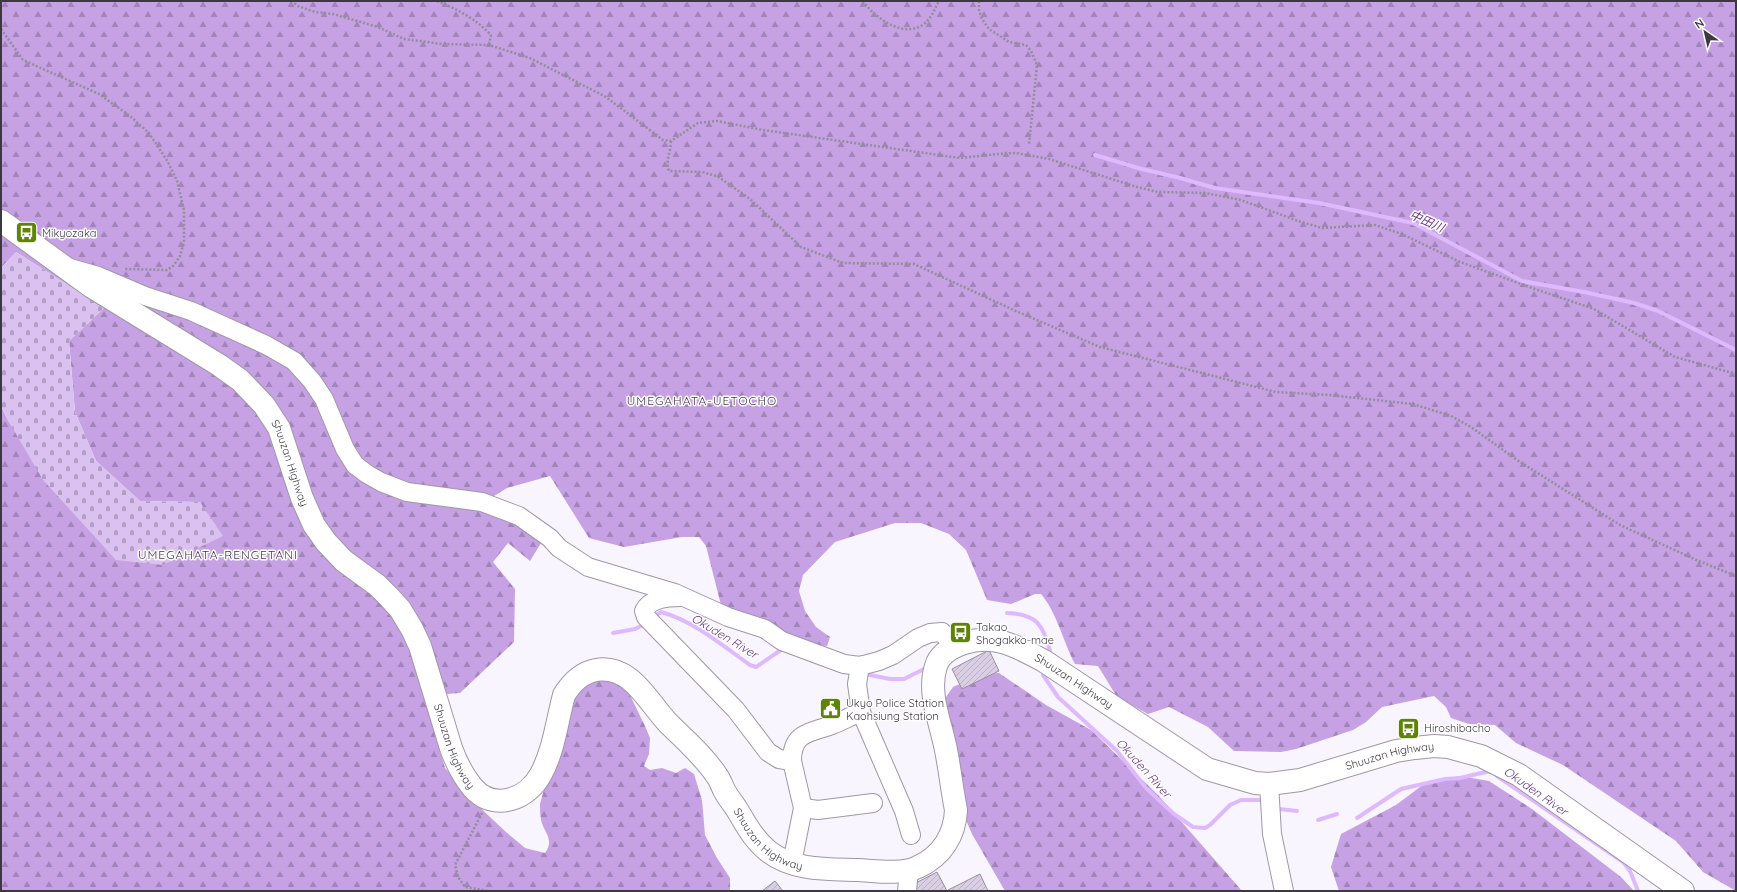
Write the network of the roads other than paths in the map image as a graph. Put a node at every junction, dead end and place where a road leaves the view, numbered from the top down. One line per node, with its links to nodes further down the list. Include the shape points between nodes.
1 (1, 222): 2 (highway, Shuuzan Highway)
2 (66, 268): 3 (street, via 78,269 191,311 266,345 294,361 324,399 345,449 355,465 381,482 407,492 482,502 519,516 588,567); 12 (highway, Shuuzan Highway, via 92,287 219,365 240,380 264,405 279,428 302,498 314,525 344,561 390,597 412,629 420,646 451,748 474,789 490,799 499,801 516,799 534,785 547,760 564,695 573,681 591,671 611,670 630,679 708,764 758,842 778,858)
3 (683, 596): 5 (street, via 728,617 765,629 782,640 844,664); 7 (street, via 651,602 644,611 736,710 768,752 779,759)
4 (954, 647): 5 (street, via 942,632 930,633 893,655); 8 (highway, Shuuzan Highway, via 970,641 989,639 1001,640 1020,648 1044,661 1207,769 1240,780); 13 (highway, Shuuzan Highway, via 941,656 936,666 934,691 956,822 944,847 918,867)
5 (860, 666): 6 (street, via 857,684)
6 (861, 712): 7 (street, via 808,732 792,749); 11 (street, via 904,811)
7 (792, 761): 10 (street)
8 (1269, 784): 14 (street, via 1272,834); 15 (highway, Shuuzan Highway, via 1300,780 1396,751 1434,746 1465,750 1519,775)
9 (873, 803): 10 (street, via 818,810)
10 (803, 808): 12 (street)
11 (911, 835)
12 (792, 863): 13 (highway, Shuuzan Highway)
13 (908, 881)
14 (1284, 891)
15 (1683, 891)

